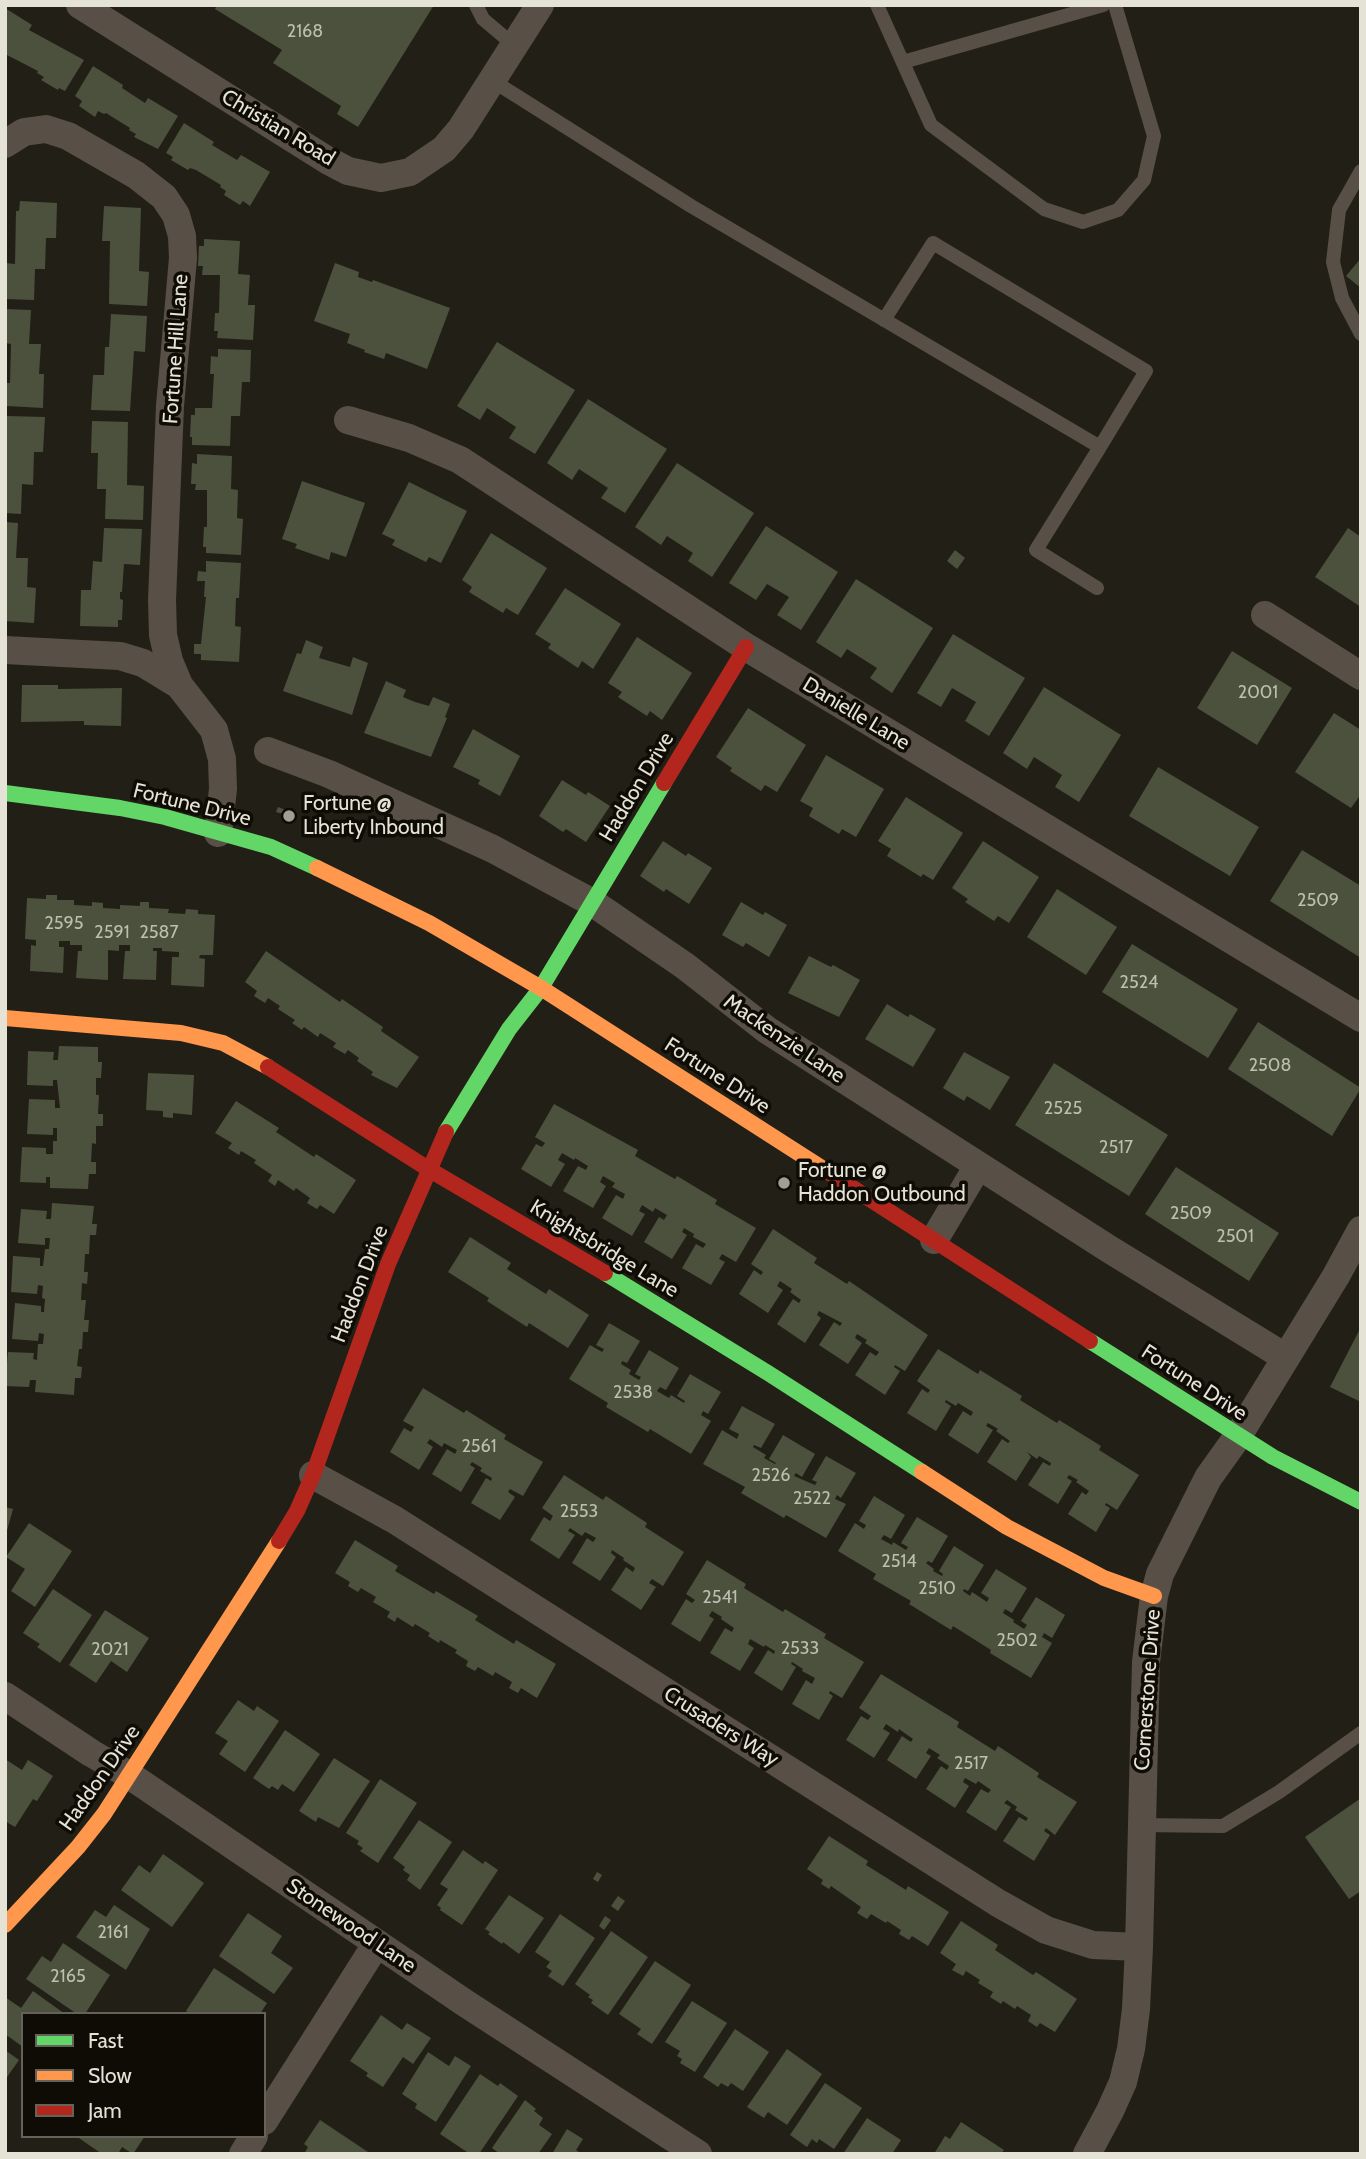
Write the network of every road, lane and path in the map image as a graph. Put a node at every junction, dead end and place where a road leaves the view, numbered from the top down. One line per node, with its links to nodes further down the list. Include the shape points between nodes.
1 (80, 5): 9 (street, Christian Road, via 327,160 348,171 381,178 410,172 444,149)
2 (476, 5): 7 (lane, via 483,19)
3 (540, 5): 7 (street, Christian Road)
4 (877, 5): 8 (lane)
5 (1103, 5): 8 (lane)
6 (1115, 5): 8 (lane, via 1154,136 1144,180 1118,210 1083,222 1044,209 931,125)
7 (514, 46): 9 (street, Christian Road)
8 (903, 62)
9 (493, 81): 12 (lane)
10 (5, 144): 21 (street, Fortune Hill Lane, via 24,132 46,129 68,136 136,175 164,197 176,215 183,258 170,406 162,600 163,635)
11 (1361, 171): 13 (lane, via 1339,210 1333,262 1342,298)
12 (884, 320): 15 (lane); 15 (lane, via 933,243 1146,371)
13 (1361, 334)
14 (348, 420): 18 (street, Danielle Lane, via 460,460)
15 (1100, 447): 16 (lane, via 1036,550)
16 (1097, 588)
17 (1265, 615): 20 (street)
18 (746, 647): 25 (street, Haddon Drive); 28 (street, Danielle Lane)
19 (5, 650): 21 (street, Fortune Hill Lane, via 120,656 143,663)
20 (1361, 676)
21 (179, 685): 24 (street, Fortune Hill Lane, via 217,740 223,789)
22 (268, 751): 25 (street, Mackenzie Lane, via 493,849)
23 (5, 793): 24 (street, Fortune Drive, via 120,808)
24 (218, 832): 26 (street, Fortune Drive, via 271,847 347,881)
25 (593, 903): 26 (street, Haddon Drive); 29 (street, Mackenzie Lane, via 767,1030)
26 (541, 988): 30 (street, Haddon Drive, via 477,1079); 32 (street, Fortune Drive)
27 (5, 1018): 30 (street, Knightsbridge Lane, via 180,1033 223,1043 264,1064)
28 (1361, 1018)
29 (978, 1166): 32 (street); 33 (street, Mackenzie Lane)
30 (430, 1170): 35 (street, Haddon Drive, via 388,1264); 37 (street, Knightsbridge Lane, via 768,1373 1007,1527 1104,1578)
31 (1361, 1230): 33 (street, Cornerstone Drive)
32 (934, 1240): 34 (street, Fortune Drive)
33 (1285, 1357): 34 (street, Cornerstone Drive)
34 (1238, 1436): 36 (street, Fortune Drive); 37 (street, Cornerstone Drive, via 1208,1478 1178,1535)
35 (313, 1475): 40 (street, Haddon Drive, via 258,1576); 44 (street, Crusaders Way, via 395,1520 998,1903 1046,1930 1093,1945)
36 (1361, 1502)
37 (1154, 1596): 41 (street, Cornerstone Drive, via 1146,1662)
38 (5, 1696): 40 (street, Stonewood Lane)
39 (1361, 1733): 41 (lane, via 1223,1826)
40 (129, 1775): 42 (street, Haddon Drive, via 78,1847); 43 (street, Stonewood Lane)
41 (1141, 1825): 44 (street, Cornerstone Drive)
42 (5, 1924)
43 (377, 1943): 45 (street); 47 (street, Stonewood Lane)
44 (1139, 1947): 50 (street, Cornerstone Drive, via 1136,2008 1123,2082)
45 (266, 2118)
46 (253, 2138): 48 (street)
47 (668, 2146): 49 (street, Stonewood Lane)
48 (243, 2154)
49 (698, 2154)
50 (1087, 2154)

